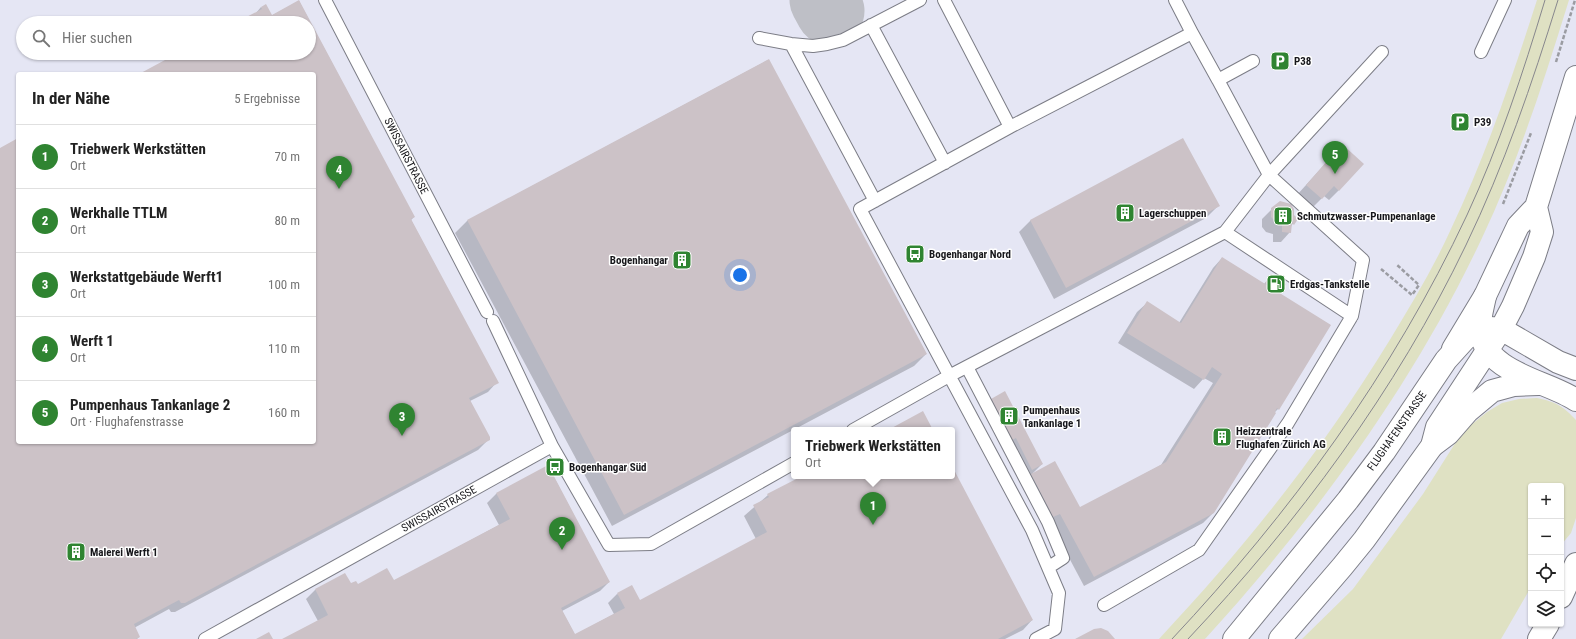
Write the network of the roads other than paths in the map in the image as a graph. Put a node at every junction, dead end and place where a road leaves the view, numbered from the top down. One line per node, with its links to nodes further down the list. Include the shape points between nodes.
1 (325, 0): 32 (lane, SWISSAIRSTRASSE, via 490,316)
2 (920, 0): 6 (lane)
3 (944, 0): 15 (lane)
4 (1175, 0): 7 (lane)
5 (1505, 0): 11 (lane)
6 (871, 25): 9 (lane, via 843,40 827,44); 16 (lane)
7 (1192, 33): 14 (lane); 15 (lane)
8 (759, 38): 9 (lane)
9 (791, 44): 18 (lane)
10 (1382, 52): 17 (lane)
11 (1481, 52)
12 (1253, 61): 14 (lane)
13 (1576, 77): 19 (main road, FLUGHAFENSTRASSE)
14 (1218, 80): 17 (lane)
15 (1010, 127): 16 (lane)
16 (945, 163): 18 (lane)
17 (1269, 175): 20 (lane); 22 (lane, via 1363,260)
18 (875, 201): 28 (lane, via 860,209)
19 (1536, 207): 21 (main road, FLUGHAFENSTRASSE, via 1518,226); 23 (main road, via 1542,232 1534,257 1513,306)
20 (1225, 232): 22 (lane); 26 (lane)
21 (1485, 296): 23 (main road, via 1481,314); 25 (main road, FLUGHAFENSTRASSE)
22 (1352, 316): 39 (lane, via 1288,423 1199,550)
23 (1490, 329): 24 (main road, via 1483,341); 25 (main road, via 1465,339); 27 (main road)
24 (1488, 350): 29 (main road, via 1507,368); 33 (main road, via 1437,427)
25 (1446, 360): 35 (main road, FLUGHAFENSTRASSE, via 1384,452)
26 (966, 367): 28 (lane); 37 (lane, via 1054,536 1063,558)
27 (1576, 369)
28 (949, 376): 31 (lane); 37 (lane, via 1032,530)
29 (1543, 384): 30 (main road); 33 (main road, via 1514,385 1492,391)
30 (1576, 400)
31 (858, 427)
32 (552, 446): 34 (lane, via 609,545 651,544); 41 (lane, SWISSAIRSTRASSE)
33 (1432, 446): 45 (main road, via 1364,540)
34 (791, 465)
35 (1308, 548): 43 (main road, FLUGHAFENSTRASSE); 44 (main road, via 1301,582)
36 (1576, 564): 38 (main road)
37 (1049, 567): 42 (lane, via 1059,593 1055,629)
38 (1564, 591)
39 (1104, 605)
40 (1546, 627): 46 (main road)
41 (205, 639)
42 (1036, 639)
43 (1234, 639)
44 (1253, 639)
45 (1280, 639)
46 (1540, 639)

